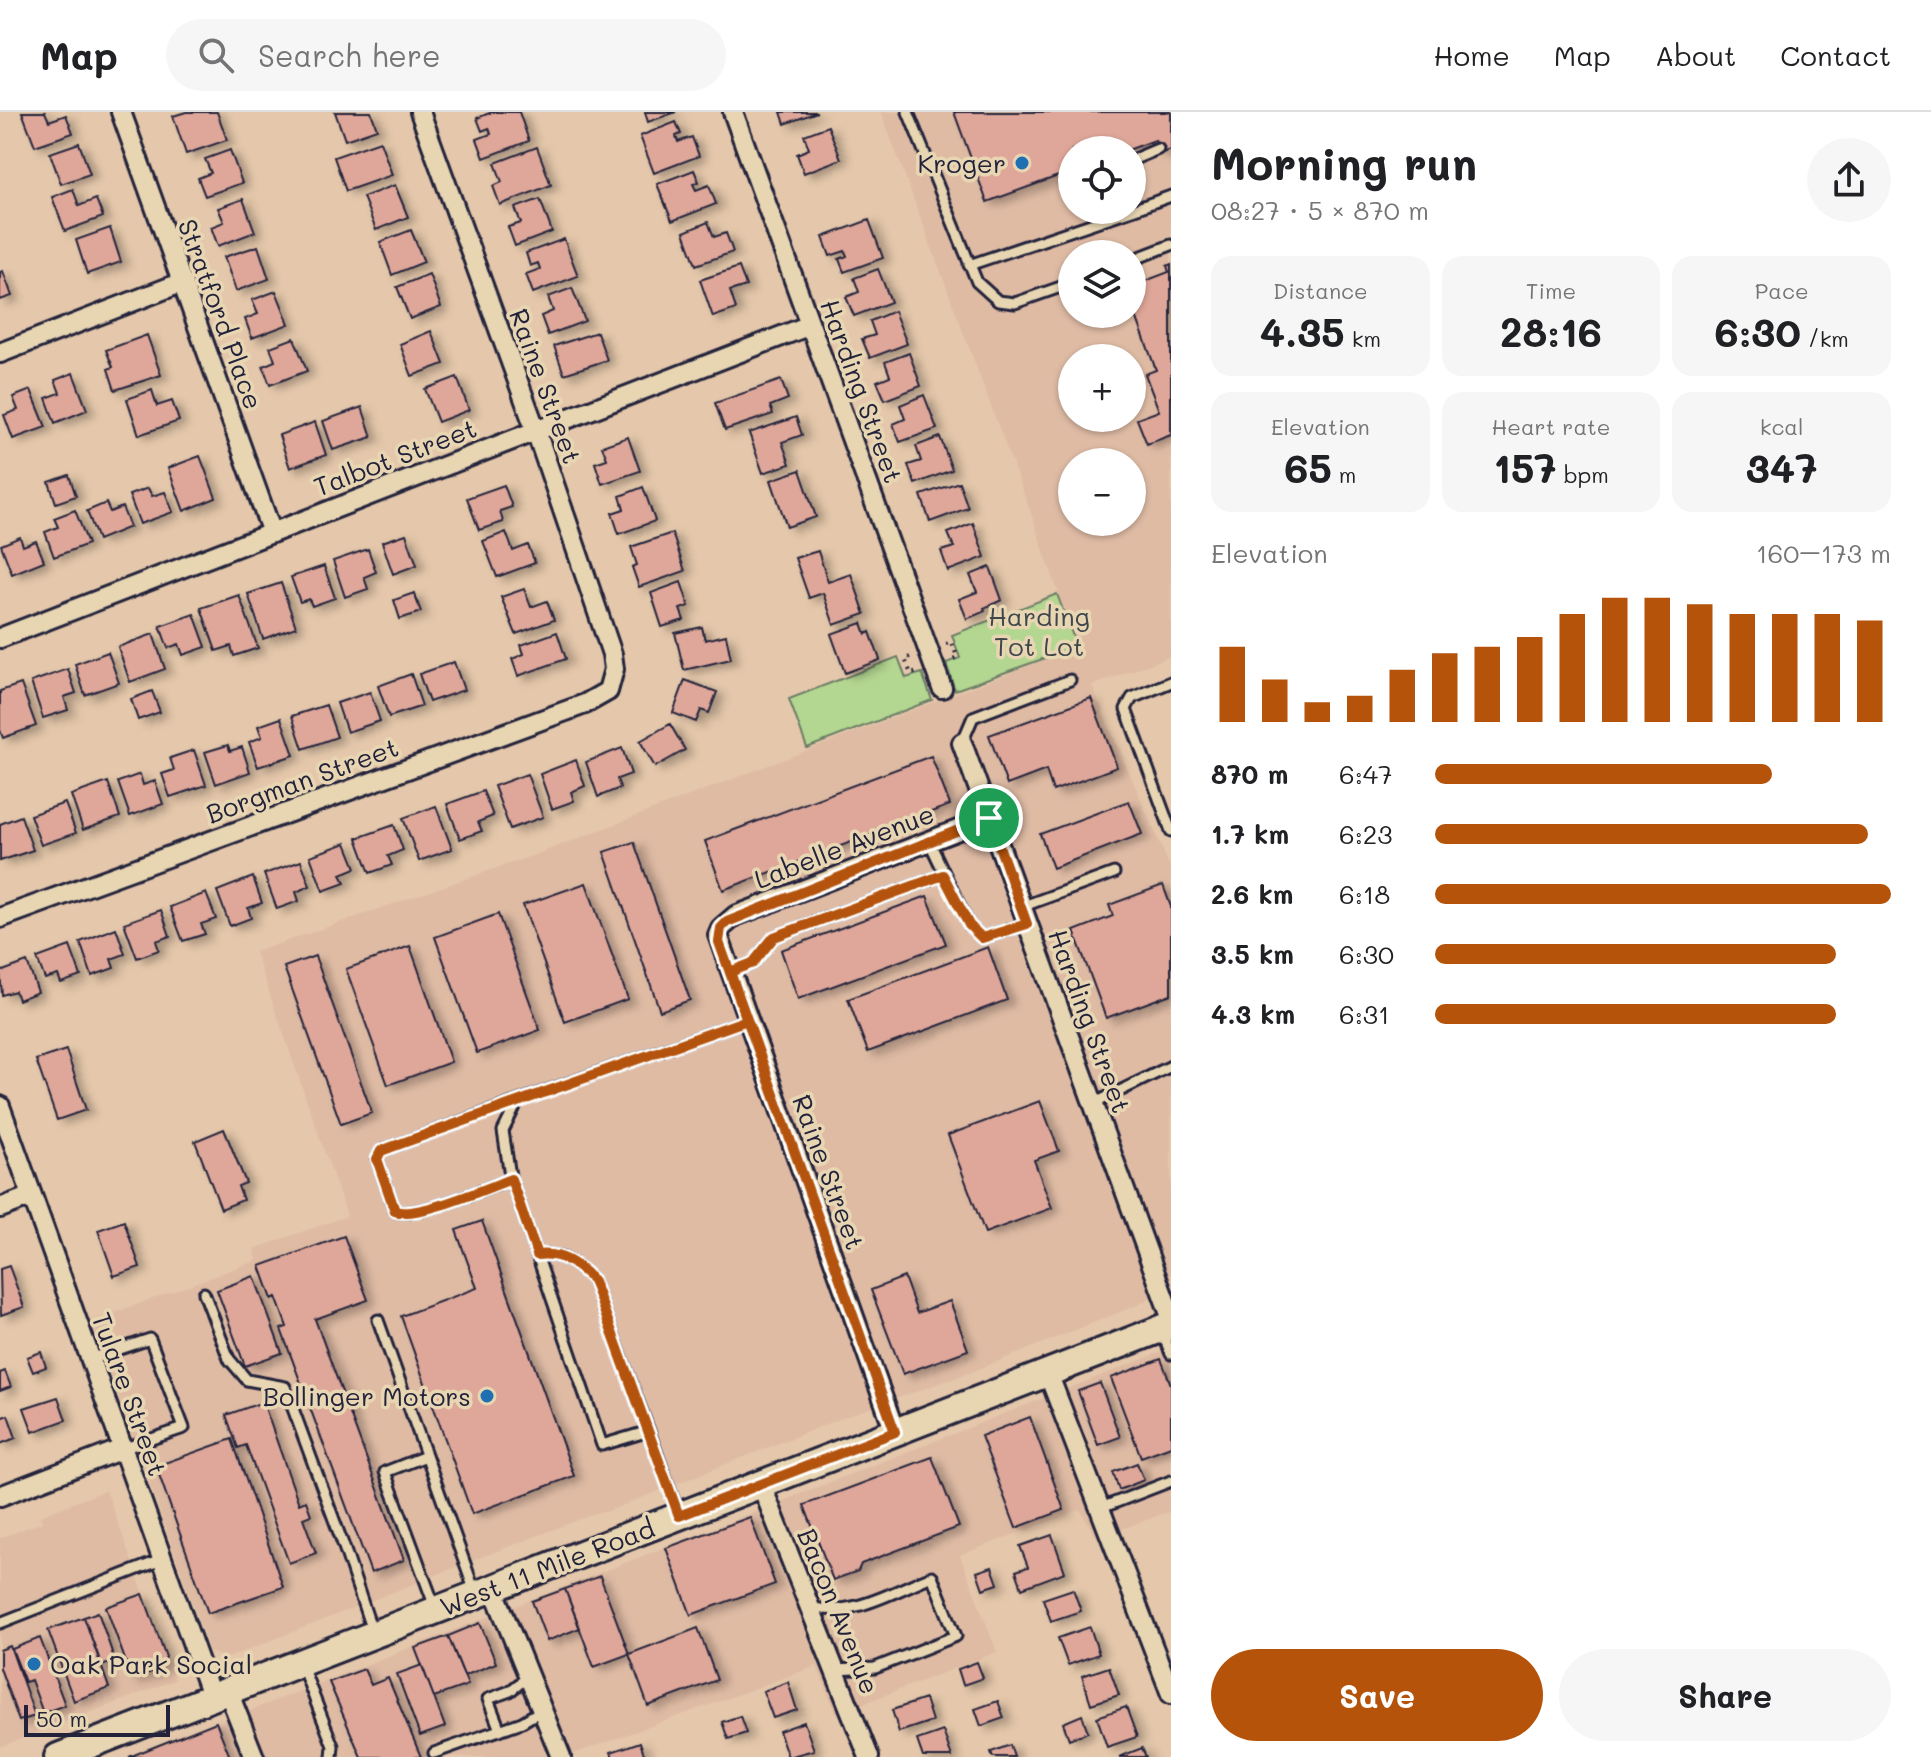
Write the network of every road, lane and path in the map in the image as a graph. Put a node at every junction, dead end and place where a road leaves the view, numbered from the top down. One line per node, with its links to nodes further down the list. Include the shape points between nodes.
1 (121, 112): 13 (street, Stratford Place)
2 (420, 112): 17 (street, Raine Street)
3 (733, 112): 15 (street, Harding Street)
4 (908, 112): 12 (lane)
5 (1158, 149): 6 (lane)
6 (1146, 154)
7 (1171, 196): 8 (lane)
8 (1146, 205)
9 (1079, 224): 12 (lane)
10 (1171, 245): 11 (lane)
11 (1146, 255)
12 (969, 265): 14 (lane, via 977,282 998,301 1015,303)
13 (183, 282): 16 (street); 18 (street, Stratford Place)
14 (1058, 288)
15 (810, 325): 17 (street, Talbot Street); 27 (street, Harding Street)
16 (0, 353)
17 (536, 431): 18 (street, Talbot Street); 24 (street, Raine Street, via 612,654)
18 (272, 533): 19 (street, Talbot Street)
19 (0, 638)
20 (946, 644): 22 (path, via 952,642 957,657)
21 (910, 657): 23 (path, via 905,659 911,674)
22 (945, 662)
23 (923, 670)
24 (612, 679): 35 (street, Borgman Street, via 608,691 585,704)
25 (1070, 680): 28 (lane, via 973,717)
26 (1171, 682): 30 (lane, via 1132,698 1126,709)
27 (942, 688)
28 (962, 743): 29 (street, Harding Street)
29 (989, 818): 31 (street, Labelle Avenue); 34 (street, Harding Street)
30 (1171, 831)
31 (929, 841): 33 (lane); 36 (street, Labelle Avenue, via 735,916)
32 (1114, 873): 34 (lane)
33 (943, 875): 34 (lane, via 969,925 982,938); 37 (lane, via 774,937 753,963)
34 (1024, 916): 41 (street, Harding Street)
35 (0, 918)
36 (721, 928): 37 (street, Raine Street, via 719,942)
37 (730, 972): 38 (street, Raine Street)
38 (747, 1020): 40 (lane); 54 (street, Raine Street)
39 (1171, 1066): 41 (lane)
40 (518, 1101): 43 (lane, via 503,1131); 43 (lane, via 381,1151 377,1159 390,1201 403,1214)
41 (1093, 1104): 49 (street, Harding Street)
42 (0, 1106): 44 (street, Tulare Street)
43 (511, 1179): 46 (lane)
44 (32, 1196): 45 (street); 51 (street, Tulare Street)
45 (0, 1208)
46 (537, 1255): 53 (lane, via 554,1253 593,1280); 53 (lane, via 602,1445)
47 (204, 1293): 67 (lane, via 229,1359 247,1380 285,1387)
48 (378, 1320): 56 (lane)
49 (1168, 1324): 50 (lane); 52 (main road, West 11 Mile Road)
50 (1171, 1354)
51 (90, 1359): 55 (street, Tulare Street); 55 (lane, via 150,1339 184,1428)
52 (1048, 1373): 54 (main road, West 11 Mile Road); 60 (street)
53 (649, 1431): 61 (lane)
54 (895, 1432): 58 (main road, West 11 Mile Road)
55 (122, 1449): 59 (street); 62 (street, Tulare Street)
56 (426, 1456): 63 (lane); 65 (lane, via 385,1472)
57 (1171, 1481): 60 (lane)
58 (761, 1484): 61 (main road, West 11 Mile Road); 64 (street, Bacon Avenue)
59 (0, 1496)
60 (1101, 1508): 72 (street)
61 (679, 1516): 63 (main road, West 11 Mile Road)
62 (161, 1560): 66 (lane); 71 (street, Tulare Street)
63 (485, 1592): 65 (main road, West 11 Mile Road); 70 (street)
64 (809, 1606): 69 (street, Bacon Avenue); 69 (lane, via 850,1609 932,1576 956,1636 875,1668)
65 (436, 1610): 67 (main road, West 11 Mile Road)
66 (0, 1623)
67 (373, 1635): 68 (main road, West 11 Mile Road)
68 (300, 1663): 71 (main road, West 11 Mile Road); 78 (lane, via 333,1746)
69 (835, 1670): 80 (street, Bacon Avenue)
70 (529, 1676): 73 (street); 74 (lane, via 488,1699)
71 (220, 1694): 76 (main road, West 11 Mile Road); 77 (street, Tulare Street)
72 (1171, 1694)
73 (542, 1710): 74 (lane); 79 (street)
74 (500, 1730): 75 (lane)
75 (434, 1753)
76 (58, 1757)
77 (254, 1757)
78 (332, 1757)
79 (561, 1757)
80 (869, 1757)

